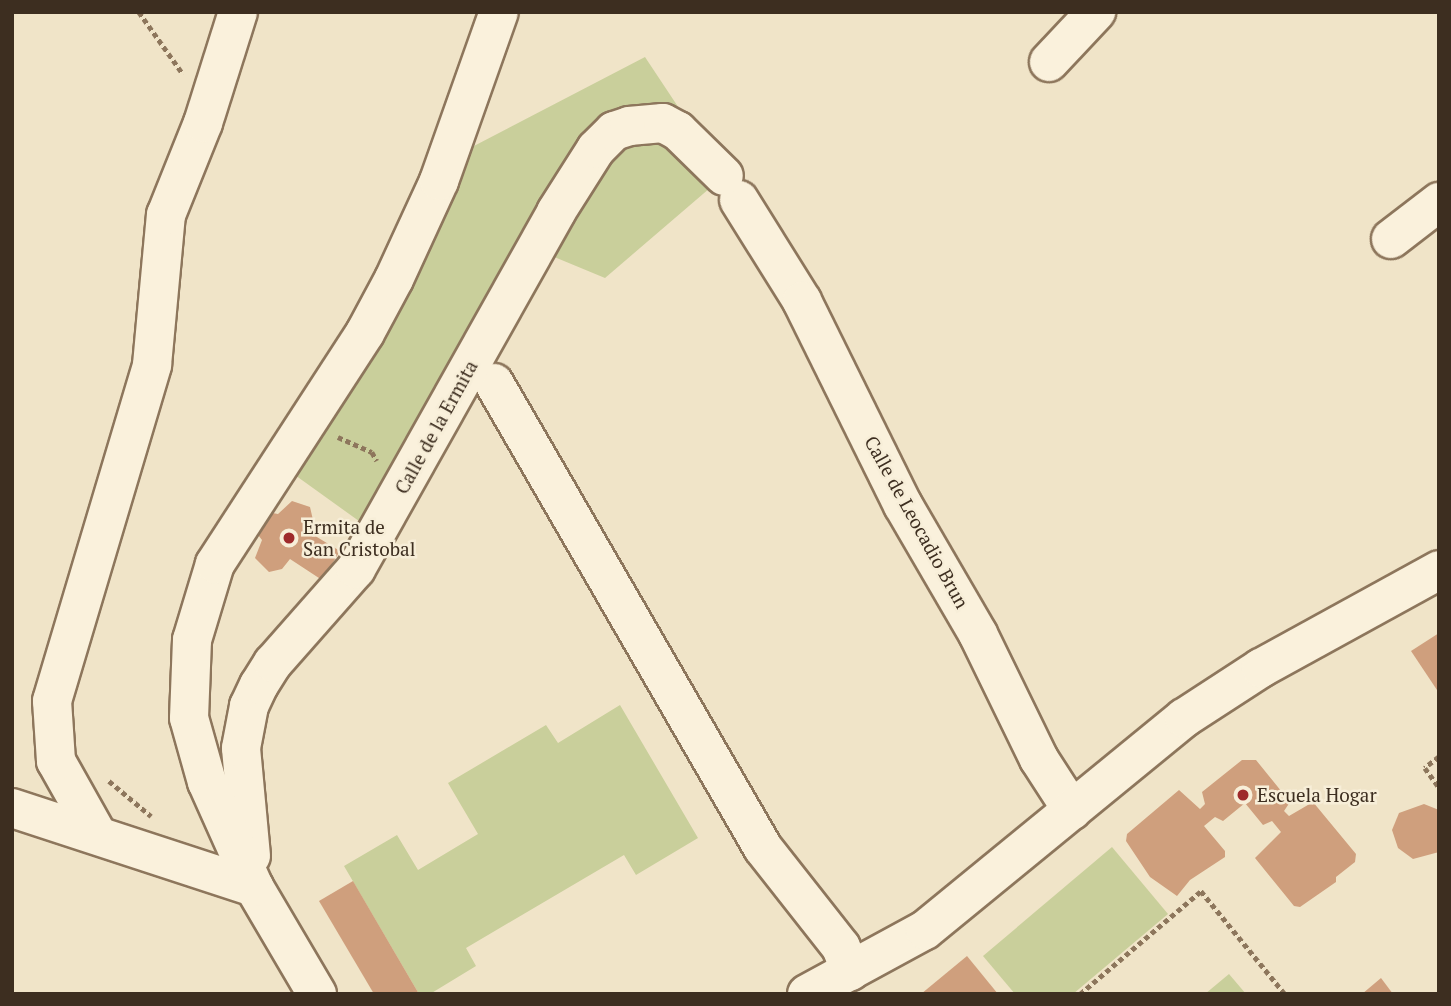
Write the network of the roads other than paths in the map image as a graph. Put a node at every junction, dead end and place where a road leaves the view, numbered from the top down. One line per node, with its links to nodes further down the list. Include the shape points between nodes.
1 (238, 12): 12 (street, via 203,123 166,215 152,365 52,701 56,761)
2 (499, 12): 13 (street, Calle de la Ermita, via 439,181 394,279 365,333 215,564 192,640 189,704 195,746)
3 (1096, 12): 4 (street)
4 (1049, 62)
5 (732, 188): 11 (street, Calle de Leocadio Brun, via 802,301 903,505 978,634 1039,760); 13 (street, Calle de la Ermita, via 678,131 663,124 646,121 614,131 596,149 356,569 273,663 249,706 241,748)
6 (1439, 202): 7 (street)
7 (1391, 240)
8 (494, 383): 14 (street, via 763,848 841,947)
9 (1439, 570): 11 (street, via 1224,692)
10 (12, 808): 12 (street)
11 (1072, 810): 14 (street, via 925,930)
12 (97, 834): 13 (street)
13 (254, 887): 15 (street, Calle de la Ermita)
14 (850, 971): 16 (street)
15 (317, 994)
16 (807, 994)

